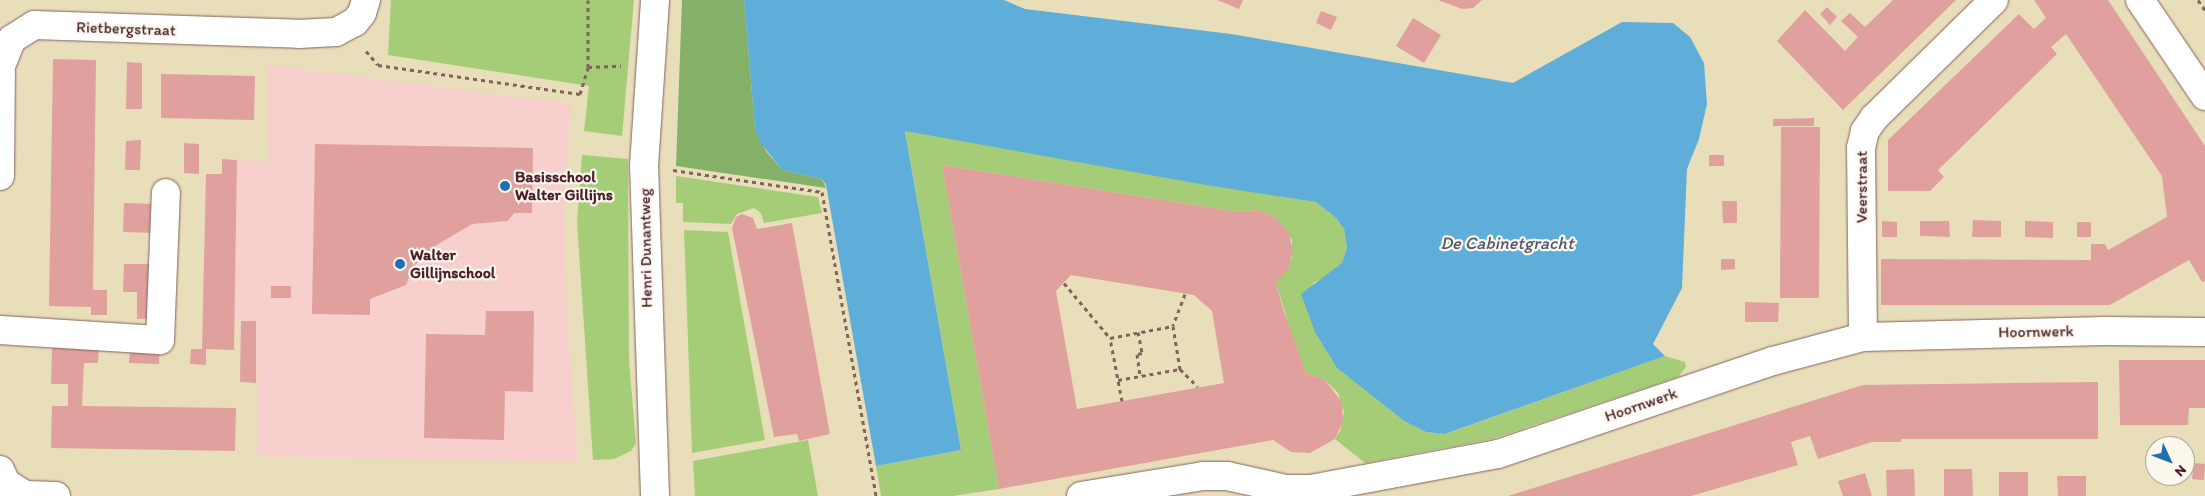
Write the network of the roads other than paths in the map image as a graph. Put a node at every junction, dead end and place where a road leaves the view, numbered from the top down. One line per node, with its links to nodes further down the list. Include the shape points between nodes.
1 (366, 0): 6 (street, Rietbergstraat, via 362,13 345,29 299,34 34,26 12,39 1,66)
2 (656, 0): 13 (street, Henri Dunantweg, via 644,166)
3 (1994, 0): 10 (street, Veerstraat, via 1865,130 1861,148)
4 (2140, 0): 5 (street)
5 (2205, 96)
6 (0, 176)
7 (166, 193): 8 (street, via 160,340)
8 (0, 330)
9 (2205, 332): 10 (street, Hoornwerk)
10 (1863, 337): 14 (street, Hoornwerk, via 1773,361 1498,454 1312,489 1286,489 1227,476 1203,476)
11 (0, 470): 12 (street, via 6,483 26,495)
12 (56, 496)
13 (655, 496)
14 (1081, 496)

